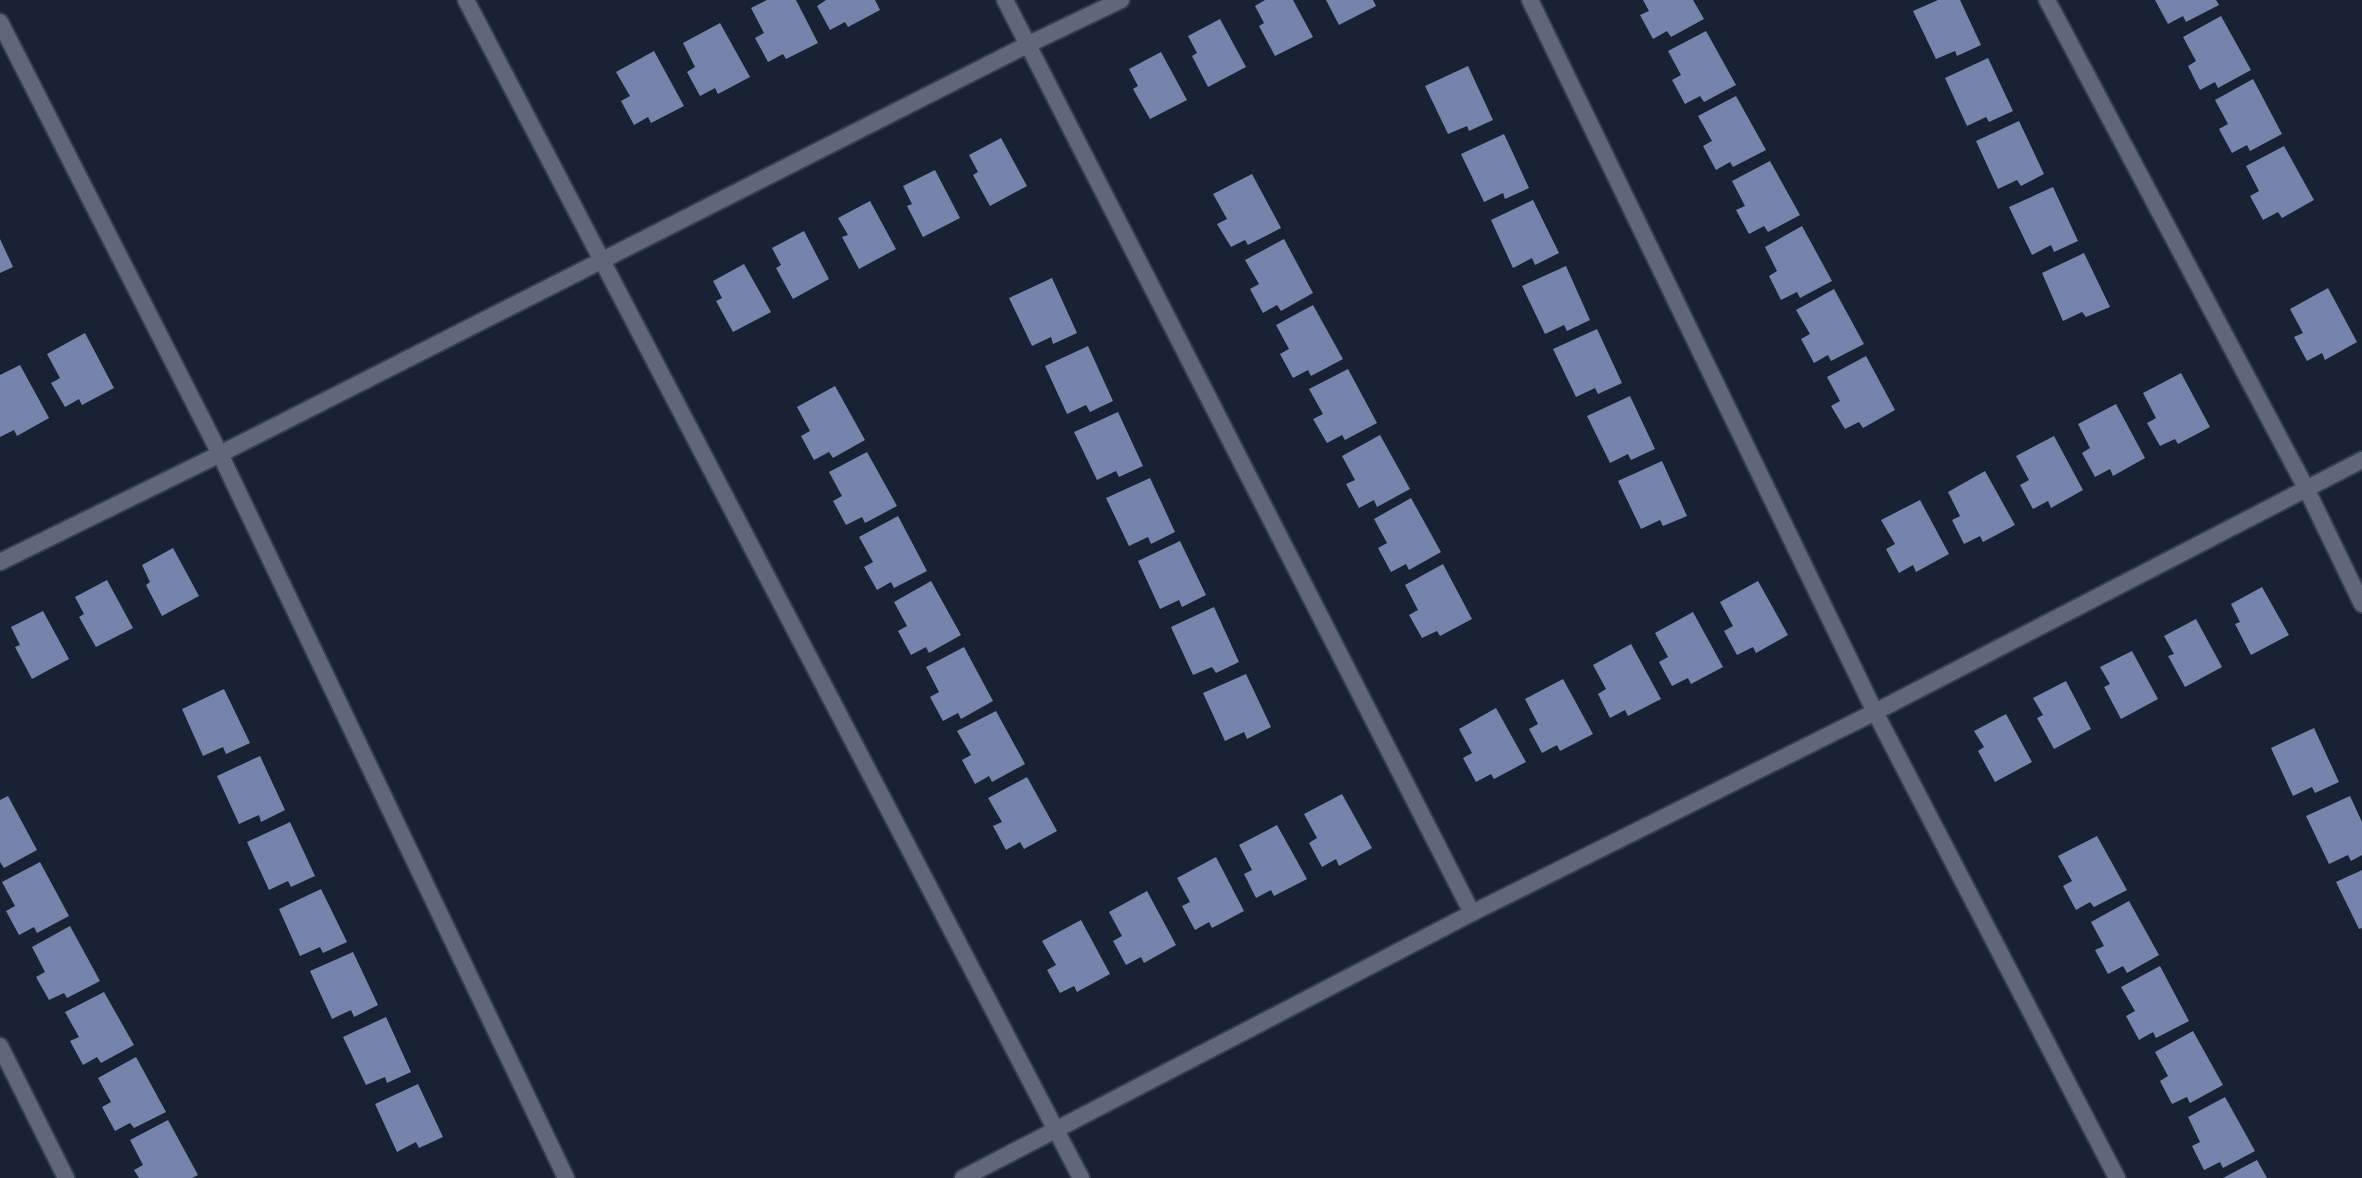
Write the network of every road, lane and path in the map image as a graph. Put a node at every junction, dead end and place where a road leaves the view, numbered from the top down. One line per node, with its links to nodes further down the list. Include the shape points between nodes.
1 (466, 0): 8 (street)
2 (1005, 0): 7 (street)
3 (1121, 0): 7 (street)
4 (1530, 0): 14 (street)
5 (2047, 0): 11 (street)
6 (0, 22): 9 (street)
7 (1027, 45): 8 (street); 15 (street)
8 (601, 261): 9 (street); 17 (street)
9 (220, 454): 12 (street); 19 (street)
10 (2362, 460): 11 (street)
11 (2306, 488): 13 (street); 14 (street)
12 (0, 562)
13 (2362, 604)
14 (1875, 712): 15 (street); 22 (street)
15 (1472, 913): 17 (street)
16 (0, 1046): 18 (street)
17 (1057, 1130): 20 (street); 21 (street)
18 (66, 1178)
19 (566, 1178)
20 (963, 1178)
21 (1081, 1178)
22 (2117, 1178)

